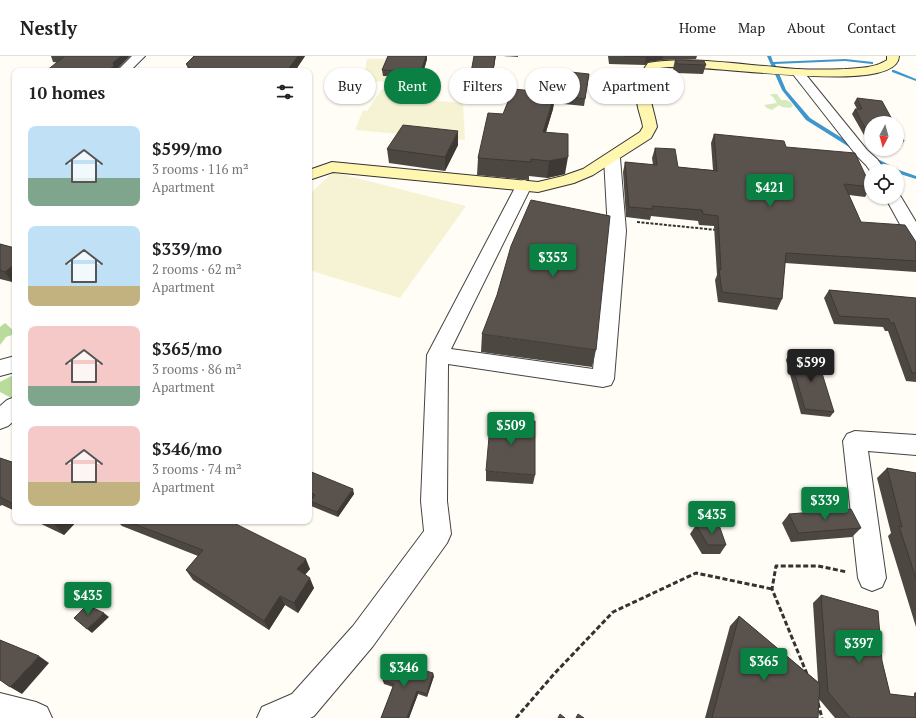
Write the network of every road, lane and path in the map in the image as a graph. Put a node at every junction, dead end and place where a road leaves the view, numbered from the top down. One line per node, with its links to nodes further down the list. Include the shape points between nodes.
1 (138, 56): 3 (street)
2 (893, 56): 4 (street, via 892,62 888,65 873,70)
3 (126, 68)
4 (798, 73): 5 (street, via 714,64 657,62 648,72 643,100 650,127 644,136); 6 (street)
5 (612, 158): 8 (street, via 568,180 538,187); 10 (street)
6 (873, 164)
7 (312, 174): 8 (street, via 332,167)
8 (524, 185): 13 (street)
9 (897, 204): 12 (street)
10 (616, 220): 11 (path); 13 (street, via 603,379)
11 (719, 230)
12 (916, 237)
13 (438, 354): 25 (street, via 434,501 438,534 363,636 304,705)
14 (12, 365): 15 (street)
15 (0, 368)
16 (12, 409): 17 (street)
17 (0, 420)
18 (916, 445): 19 (street, via 855,441)
19 (872, 578): 20 (path, via 818,566 776,566)
20 (772, 589): 21 (path); 26 (path, via 696,573 613,612)
21 (808, 677)
22 (817, 698): 27 (path)
23 (0, 709): 24 (street)
24 (36, 718)
25 (273, 718)
26 (516, 718)
27 (822, 718)

